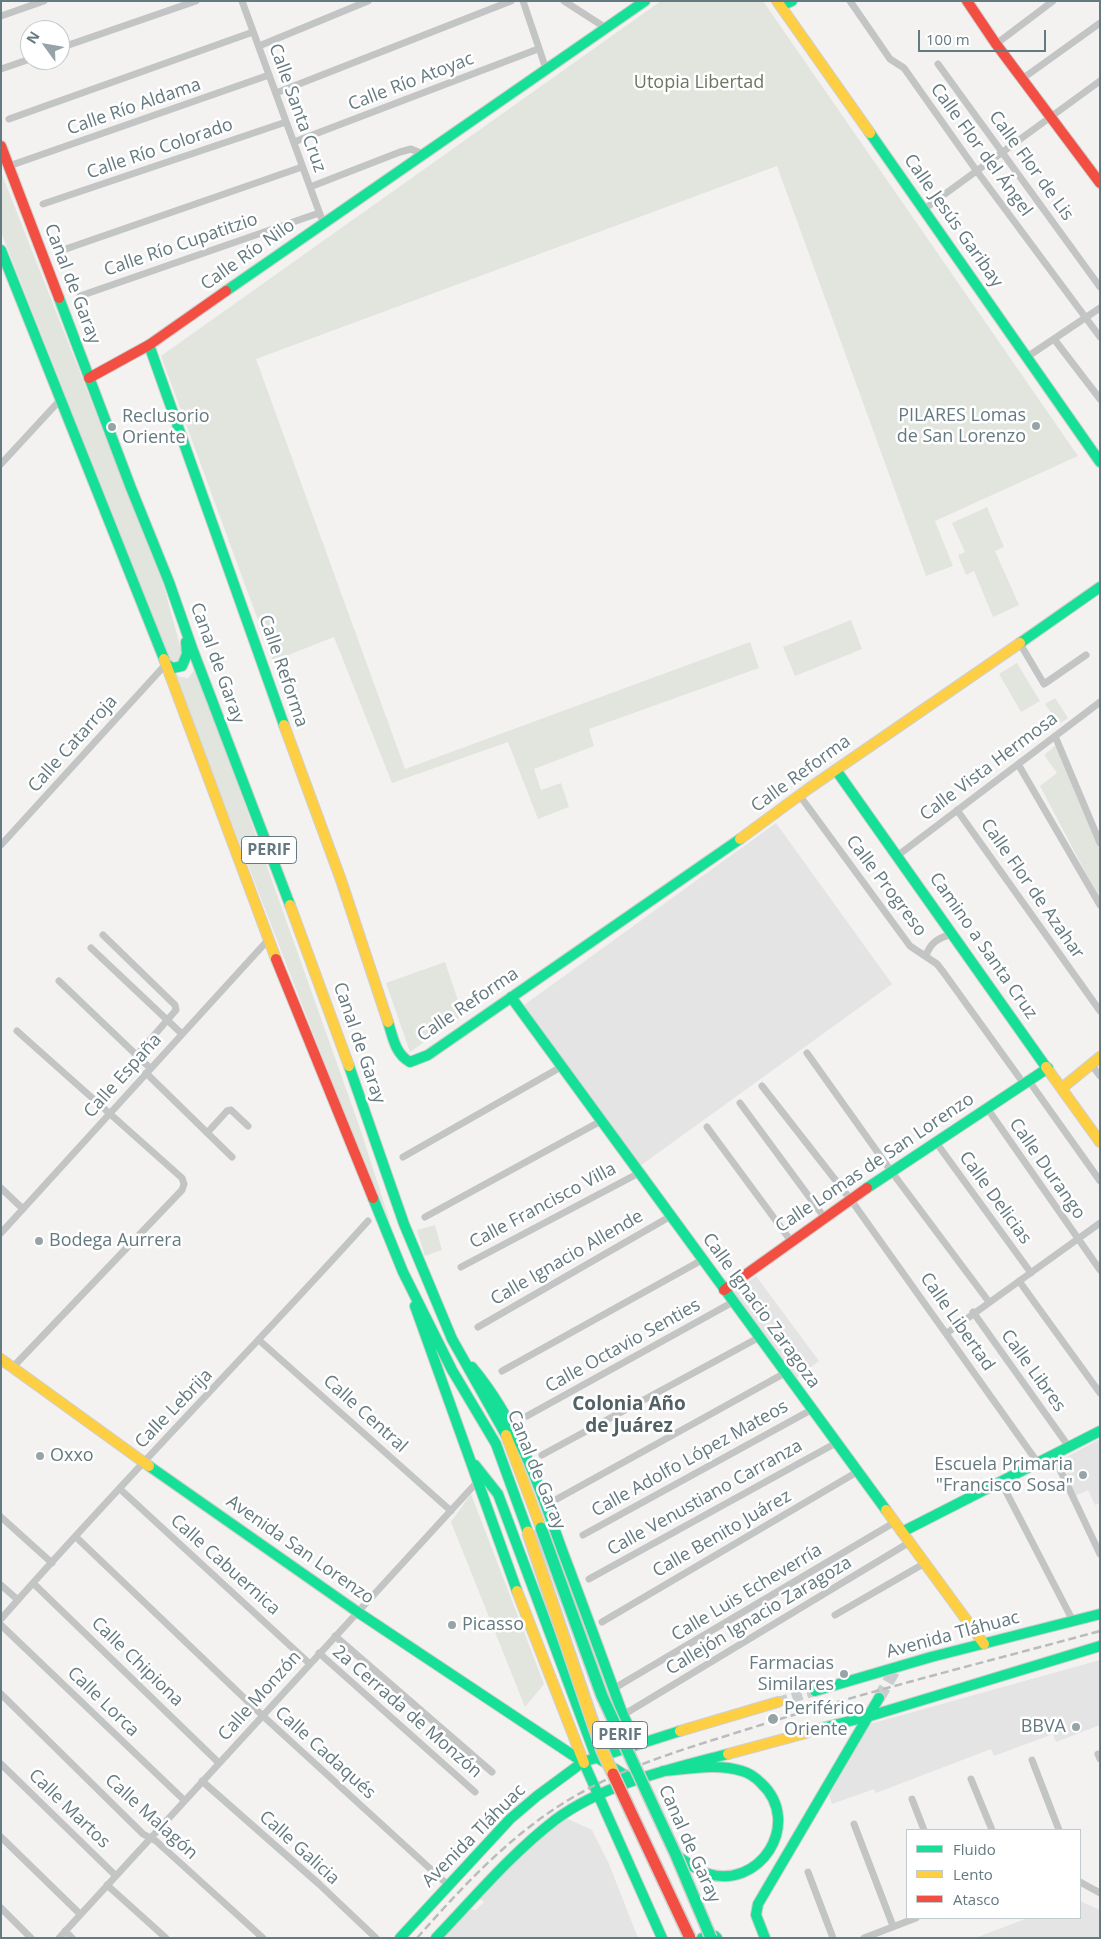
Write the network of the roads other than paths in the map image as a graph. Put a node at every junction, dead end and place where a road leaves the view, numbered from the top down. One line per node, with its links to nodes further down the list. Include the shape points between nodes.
1 (44, 1): 14 (street)
2 (196, 1): 19 (street)
3 (242, 1): 17 (street, Calle Santa Cruz)
4 (368, 1): 20 (street)
5 (511, 1): 29 (street)
6 (523, 1): 21 (street)
7 (564, 1): 16 (street)
8 (645, 1): 16 (main road, Calle Río Nilo)
9 (792, 1): 13 (main road)
10 (850, 1): 39 (street, Calle Flor del Ángel, via 890,59 904,68)
11 (967, 1): 18 (main road)
12 (1053, 1): 18 (street)
13 (779, 4): 43 (main road, Calle Jesús Garibay)
14 (1, 16)
15 (1100, 24): 27 (street)
16 (606, 28): 25 (main road, Calle Río Nilo)
17 (253, 32): 20 (street, Calle Santa Cruz); 31 (street)
18 (996, 44): 27 (main road)
19 (70, 45)
20 (258, 46): 26 (street, Calle Santa Cruz)
21 (538, 49): 25 (street); 33 (street, Calle Río Atoyac)
22 (20, 62): 24 (street)
23 (938, 64): 35 (street, Calle Flor de Lis)
24 (1, 69)
25 (546, 69): 36 (main road, Calle Río Nilo)
26 (269, 75): 29 (street, Calle Santa Cruz); 37 (street, Calle Río Aldama)
27 (1022, 79): 30 (main road)
28 (1100, 81): 30 (street)
29 (276, 93): 32 (street, Calle Santa Cruz)
30 (1050, 117): 35 (street); 40 (main road)
31 (9, 119)
32 (286, 122): 33 (street, Calle Santa Cruz); 42 (street, Calle Río Colorado)
33 (294, 142): 38 (street, Calle Santa Cruz)
34 (1, 146): 37 (main road, Canal de Garay / PERIF)
35 (1002, 152): 39 (street); 47 (street, Calle Flor de Lis)
36 (423, 154): 41 (street, via 411,149 400,152); 44 (main road, Calle Río Nilo)
37 (9, 166): 55 (main road, Canal de Garay / PERIF)
38 (302, 167): 41 (street, Calle Santa Cruz); 46 (street)
39 (976, 170): 43 (street); 50 (street, Calle Flor del Ángel)
40 (1100, 183)
41 (310, 187): 44 (street, Calle Santa Cruz)
42 (43, 204)
43 (923, 210): 54 (main road, Calle Jesús Garibay)
44 (321, 219): 48 (street, Calle Río Cupatitzio); 53 (main road, Calle Río Nilo)
45 (1, 250): 56 (main road, Canal de Garay / PERIF)
46 (60, 251)
47 (1100, 287)
48 (80, 296)
49 (1100, 308): 50 (street)
50 (1086, 318): 51 (street, Calle Flor del Ángel); 52 (street)
51 (1100, 337)
52 (1054, 339): 54 (street); 57 (street)
53 (149, 345): 55 (main road, Calle Río Nilo); 81 (main road, Calle Reforma, via 341,880 397,1050 410,1062 418,1060)
54 (1027, 357): 58 (main road, Calle Jesús Garibay)
55 (89, 378): 61 (main road, Canal de Garay / PERIF)
56 (61, 399): 59 (street); 64 (main road, Canal de Garay / PERIF)
57 (1100, 399)
58 (1100, 462)
59 (1, 464)
60 (1100, 587): 62 (main road, Calle Reforma)
61 (181, 618): 64 (main road, via 188,649 186,659 182,666 173,668); 135 (main road, Canal de Garay / PERIF, via 329,1008 395,1199)
62 (1020, 642): 63 (street, via 1044,684); 68 (main road, Calle Reforma)
63 (1086, 655)
64 (166, 664): 72 (street, Calle Catarroja); 77 (main road, Canal de Garay / PERIF)
65 (1100, 702): 66 (street, Calle Vista Hermosa)
66 (1055, 736): 67 (street, Calle Vista Hermosa); 71 (street)
67 (1018, 764): 70 (street, Calle Vista Hermosa); 74 (street)
68 (836, 770): 69 (main road, Calle Reforma); 73 (main road, Camino a Santa Cruz)
69 (800, 796): 79 (street, Calle Progreso, via 910,946); 81 (main road, Calle Reforma)
70 (958, 810): 73 (street, Calle Vista Hermosa); 82 (street, Calle Flor de Azahar)
71 (1100, 843)
72 (1, 845)
73 (897, 856): 75 (main road, Camino a Santa Cruz)
74 (1100, 905)
75 (953, 934): 79 (street, via 934,942); 90 (main road, Camino a Santa Cruz)
76 (103, 935): 83 (street, via 176,1005)
77 (268, 940): 85 (street, Calle España); 124 (main road, Canal de Garay / PERIF)
78 (91, 948): 83 (street)
79 (926, 956): 93 (street, Calle Progreso, via 937,964)
80 (59, 981): 87 (street)
81 (511, 997): 89 (main road, Calle Ignacio Zaragoza)
82 (1100, 1011)
83 (167, 1021): 85 (street); 87 (street)
84 (17, 1031): 98 (street)
85 (182, 1034): 91 (street, Calle España)
86 (807, 1053): 107 (street)
87 (137, 1055): 91 (street)
88 (1095, 1061): 92 (street); 95 (main road)
89 (561, 1067): 99 (main road, Calle Ignacio Zaragoza); 106 (street)
90 (1048, 1068): 93 (main road, Calle Lomas de San Lorenzo); 95 (main road, Camino a Santa Cruz)
91 (148, 1071): 98 (street, Calle España); 102 (street)
92 (1100, 1076)
93 (1026, 1083): 97 (main road, Calle Lomas de San Lorenzo); 109 (street, Calle Progreso)
94 (762, 1086): 111 (street, Calle Libertad)
95 (1062, 1088): 104 (main road, Camino a Santa Cruz)
96 (740, 1103): 115 (street)
97 (987, 1108): 103 (main road, Calle Lomas de San Lorenzo); 119 (street, Calle Durango)
98 (109, 1114): 112 (street, Calle España); 137 (street, via 182,1178 182,1190)
99 (601, 1121): 108 (main road, Calle Ignacio Zaragoza); 114 (street)
100 (248, 1126): 102 (street, via 231,1110)
101 (707, 1127): 120 (street)
102 (207, 1133): 105 (street)
103 (935, 1141): 107 (main road, Calle Lomas de San Lorenzo); 125 (street, Calle Delicias)
104 (1100, 1142)
105 (232, 1157)
106 (402, 1157)
107 (891, 1171): 111 (main road, Calle Lomas de San Lorenzo); 129 (street)
108 (638, 1173): 113 (main road, Calle Ignacio Zaragoza); 122 (street, Calle Francisco Villa)
109 (1100, 1181)
110 (1, 1188): 112 (street)
111 (851, 1200): 115 (main road, Calle Lomas de San Lorenzo); 132 (street, Calle Libertad)
112 (23, 1209): 118 (street, Calle España)
113 (670, 1216): 121 (main road, Calle Ignacio Zaragoza); 131 (street, Calle Ignacio Allende)
114 (425, 1217)
115 (824, 1217): 120 (main road, Calle Lomas de San Lorenzo)
116 (368, 1221): 134 (street, Calle Lebrija)
117 (1100, 1223): 119 (street)
118 (1, 1233)
119 (1077, 1238): 123 (street, Calle Durango); 125 (street)
120 (791, 1241): 127 (main road, Calle Lomas de San Lorenzo)
121 (702, 1260): 127 (main road, Calle Ignacio Zaragoza); 138 (street)
122 (461, 1267)
123 (1100, 1270)
124 (403, 1272): 151 (main road, Canal de Garay, via 469,1458); 234 (main road, Canal de Garay / PERIF, bridge, via 452,1370 496,1444 602,1750)
125 (1031, 1273): 126 (street)
126 (1019, 1281): 129 (street); 140 (street)
127 (724, 1290): 128 (main road, Calle Ignacio Zaragoza)
128 (733, 1302): 133 (main road, Calle Ignacio Zaragoza); 142 (street, Calle Octavio Senties)
129 (988, 1302): 130 (street)
130 (973, 1312): 132 (street); 145 (street, Calle Libres)
131 (478, 1327)
132 (947, 1333): 149 (street, Calle Libertad)
133 (758, 1338): 139 (main road, Calle Ignacio Zaragoza); 146 (street)
134 (260, 1341): 148 (street, Calle Lebrija); 155 (street, Calle Central)
135 (457, 1350): 181 (main road, via 485,1381 526,1454); 213 (main road, Canal de Garay / PERIF, bridge, via 505,1432 602,1696)
136 (1, 1359): 137 (main road, Avenida San Lorenzo)
137 (13, 1367): 148 (main road, Avenida San Lorenzo)
138 (502, 1371)
139 (784, 1373): 141 (main road, Calle Ignacio Zaragoza); 154 (street)
140 (1100, 1393)
141 (812, 1410): 144 (main road, Calle Ignacio Zaragoza); 159 (street, Calle Adolfo López Mateos)
142 (527, 1416)
143 (1100, 1431): 145 (main road)
144 (836, 1443): 150 (main road, Calle Ignacio Zaragoza); 165 (street, Calle Venustiano Carranza)
145 (1069, 1447): 147 (main road)
146 (542, 1455)
147 (1053, 1455): 149 (main road); 162 (street)
148 (144, 1462): 153 (street, Calle Lebrija); 169 (main road, Avenida San Lorenzo)
149 (1038, 1463): 152 (main road)
150 (857, 1472): 157 (main road, Calle Ignacio Zaragoza); 174 (street, Calle Benito Juárez)
151 (482, 1480): 155 (street, Calle Monzón); 183 (main road, via 498,1494); 195 (main road, Canal de Garay, via 504,1558)
152 (1002, 1482): 158 (main road); 173 (street)
153 (120, 1490): 160 (street, Calle Lebrija); 180 (street, Calle Cabuernica)
154 (556, 1499)
155 (452, 1510): 169 (street, Calle Monzón)
156 (1, 1517): 164 (street)
157 (895, 1522): 158 (main road, Calle Ignacio Zaragoza); 181 (street, Calle Luis Echeverría)
158 (902, 1532): 161 (main road, Calle Ignacio Zaragoza)
159 (583, 1535)
160 (76, 1537): 164 (street, Calle Lebrija); 188 (street, Calle Cadaqués)
161 (910, 1542): 163 (main road, Calle Ignacio Zaragoza); 187 (street, Callejón Ignacio Zaragoza)
162 (1100, 1554)
163 (925, 1562): 171 (street); 177 (main road, Calle Ignacio Zaragoza)
164 (52, 1563): 166 (street, Calle Lebrija)
165 (589, 1579)
166 (33, 1583): 168 (street, Calle Lebrija); 196 (street, Calle Chipiona)
167 (1, 1585): 168 (street)
168 (18, 1600): 172 (street, Calle Lebrija)
169 (359, 1613): 176 (street, Calle Monzón); 195 (main road, Avenida San Lorenzo)
170 (1100, 1614): 173 (main road, Avenida Tláhuac)
171 (835, 1615)
172 (1, 1619)
173 (1072, 1621): 177 (main road, Avenida Tláhuac)
174 (602, 1622)
175 (1, 1626): 206 (street, Calle Lorca)
176 (335, 1636): 179 (street, Calle Monzón); 199 (street)
177 (984, 1644): 182 (main road, Avenida Tláhuac)
178 (1100, 1646): 189 (main road)
179 (319, 1654): 180 (street, Calle Monzón); 203 (street, 2a Cerrada de Monzón)
180 (310, 1664): 188 (street, Calle Monzón)
181 (612, 1685): 183 (main road, via 599,1698 586,1700); 187 (main road)
182 (815, 1691)
183 (572, 1692): 193 (main road)
184 (1, 1694): 212 (street, Calle Malagón)
185 (879, 1698): 189 (main road)
186 (778, 1702): 192 (main road, Avenida Tláhuac)
187 (623, 1715): 192 (main road)
188 (263, 1716): 196 (street, Calle Monzón); 218 (street, Calle Cadaqués)
189 (870, 1716): 190 (main road); 238 (main road, via 758,1904 756,1915)
190 (822, 1728)
191 (806, 1732): 198 (main road)
192 (641, 1742): 193 (main road, Avenida Tláhuac)
193 (596, 1757): 195 (main road, Avenida Tláhuac); 201 (main road)
194 (1032, 1760): 210 (street)
195 (583, 1762): 204 (main road, Canal de Garay); 218 (main road, Avenida Tláhuac, via 510,1819)
196 (219, 1763): 202 (street, Calle Monzón)
197 (1, 1764): 215 (street, Calle Martos)
198 (663, 1771): 201 (main road); 213 (main road, via 740,1770 756,1778 772,1795 779,1816 775,1845 759,1865 739,1875 718,1876 704,1872)
199 (492, 1772)
200 (971, 1779): 209 (street)
201 (633, 1780): 204 (main road)
202 (202, 1781): 206 (street, Calle Monzón); 230 (street, Calle Galicia)
203 (475, 1792)
204 (599, 1794): 232 (main road, via 556,1819 530,1841); 233 (main road, Canal de Garay)
205 (912, 1799): 208 (street)
206 (184, 1800): 212 (street, Calle Monzón)
207 (854, 1824): 223 (street)
208 (924, 1829)
209 (992, 1829)
210 (1059, 1829)
211 (1, 1836): 221 (street)
212 (150, 1839): 215 (street, Calle Monzón); 229 (street, Calle Malagón)
213 (676, 1854): 236 (main road, Canal de Garay / PERIF, bridge)
214 (808, 1872): 239 (street)
215 (115, 1875): 217 (street, Calle Monzón)
216 (1081, 1883): 219 (street)
217 (107, 1885): 221 (street, Calle Monzón); 228 (street)
218 (448, 1885): 231 (main road, Avenida Tláhuac)
219 (1100, 1893)
220 (1, 1908): 225 (street)
221 (80, 1914): 224 (street, Calle Monzón)
222 (913, 1919): 223 (street)
223 (893, 1926): 240 (street)
224 (65, 1931): 226 (street, Calle Monzón); 227 (street)
225 (31, 1938)
226 (59, 1938)
227 (72, 1938)
228 (166, 1938)
229 (263, 1938)
230 (376, 1938)
231 (400, 1938)
232 (436, 1938)
233 (662, 1938)
234 (690, 1938)
235 (702, 1938): 237 (main road)
236 (711, 1938)
237 (717, 1938)
238 (765, 1938)
239 (833, 1938)
240 (864, 1938)

